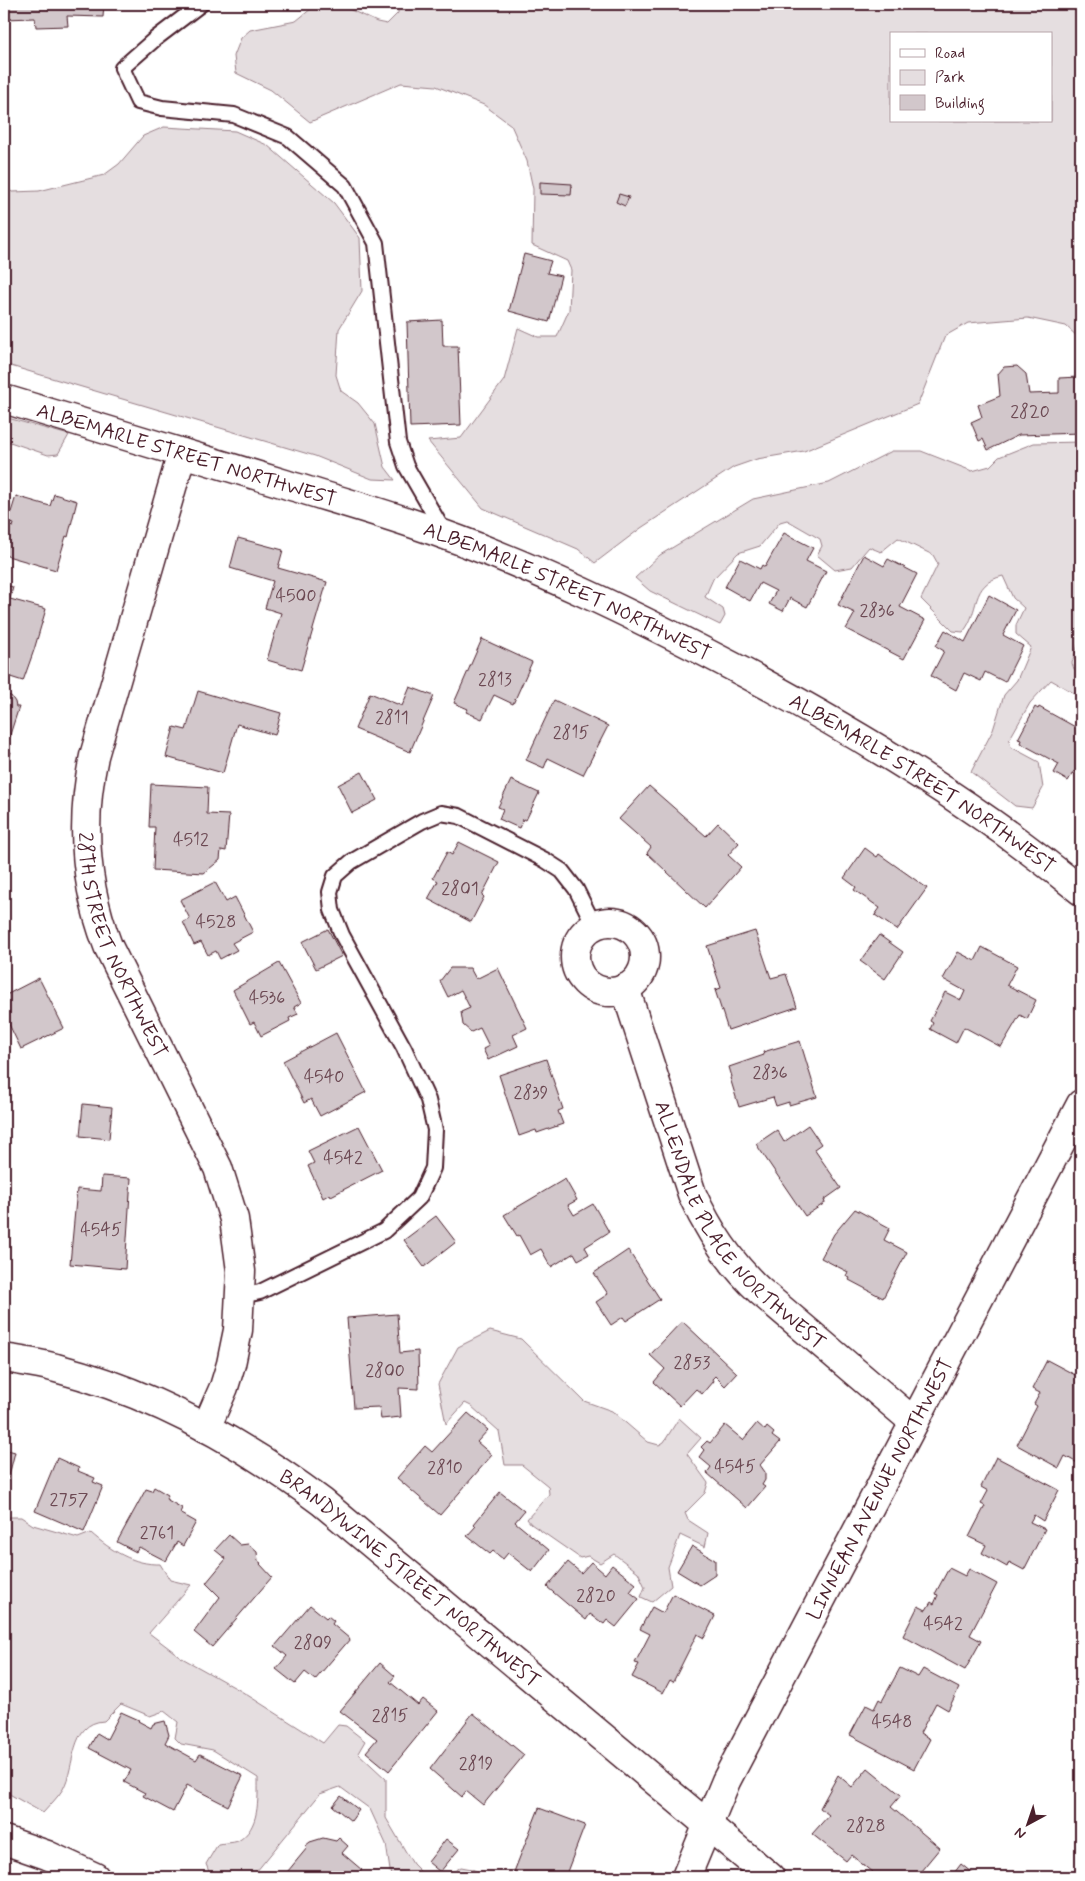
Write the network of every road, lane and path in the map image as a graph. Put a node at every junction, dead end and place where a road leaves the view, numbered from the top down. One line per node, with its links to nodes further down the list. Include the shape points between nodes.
1 (201, 4): 4 (lane, via 122,68 138,102 162,108 234,115 288,137 345,186 376,243 398,442 410,473)
2 (4, 399): 3 (street, ALBEMARLE STREET NORTHWEST)
3 (182, 453): 4 (street, ALBEMARLE STREET NORTHWEST); 9 (street, 28TH STREET NORTHWEST, via 94,756 87,796 86,864 95,908 108,946 218,1168 227,1193 237,1232)
4 (447, 536): 5 (street, ALBEMARLE STREET NORTHWEST, via 620,610 804,705 946,792)
5 (1081, 891)
6 (594, 925): 7 (street, via 585,931 575,950 578,972 593,988 604,991); 7 (street, via 618,922 638,936 645,959 642,971); 9 (lane, via 576,889 562,871 459,816 441,813 422,821 350,862 335,876 330,892 332,910 342,935 404,1048 428,1100 435,1130 433,1168 419,1198 384,1231 260,1292)
7 (625, 988): 11 (street, ALLENDALE PLACE NORTHWEST, via 686,1180 704,1221 720,1246 760,1292)
8 (1081, 1104): 11 (street, LINNEAN AVENUE NORTHWEST)
9 (241, 1296): 12 (street, 28TH STREET NORTHWEST, via 231,1364)
10 (4, 1358): 12 (street, BRANDYWINE STREET NORTHWEST, via 51,1366 95,1380 148,1400)
11 (914, 1422): 13 (street, LINNEAN AVENUE NORTHWEST, via 726,1781)
12 (206, 1428): 13 (street, BRANDYWINE STREET NORTHWEST, via 248,1451 322,1502)
13 (708, 1825): 16 (street, LINNEAN AVENUE NORTHWEST); 17 (street, BRANDYWINE STREET NORTHWEST)
14 (4, 1840): 15 (street)
15 (95, 1877)
16 (686, 1877)
17 (770, 1877)

